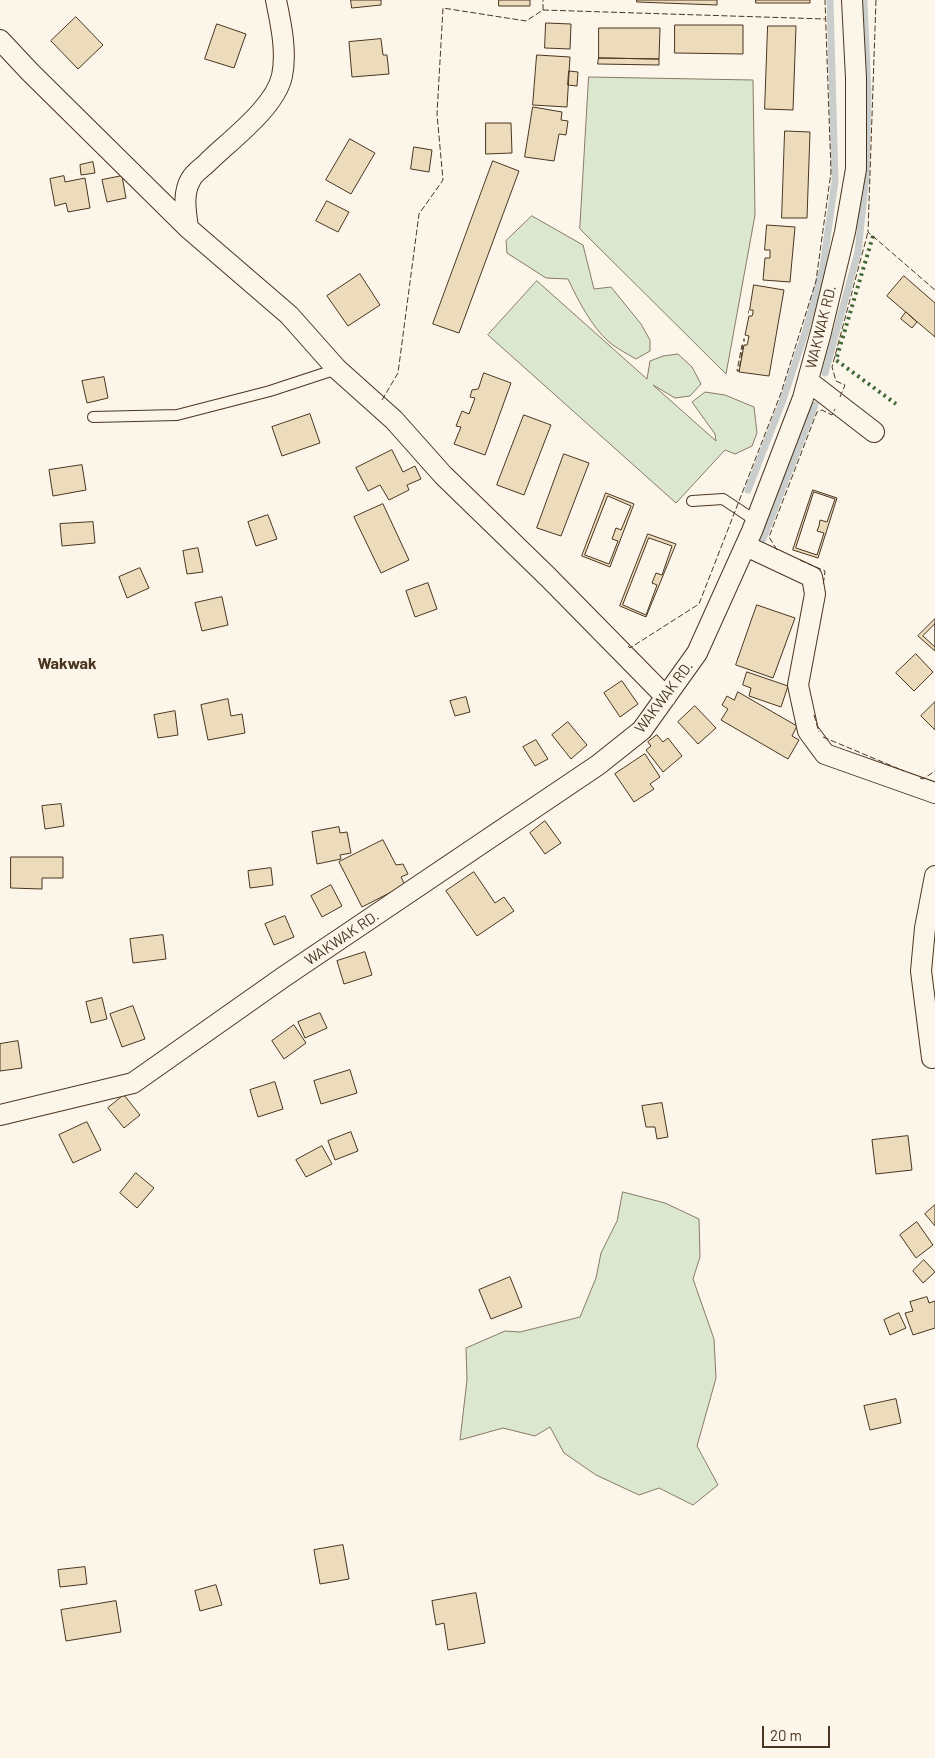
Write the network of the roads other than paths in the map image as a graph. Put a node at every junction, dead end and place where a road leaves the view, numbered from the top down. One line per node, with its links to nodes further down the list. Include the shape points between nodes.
1 (276, 0): 4 (street, via 283,49 282,77 273,96 245,130 191,179 185,196)
2 (852, 0): 6 (street, WAKWAK RD., via 856,168 845,232)
3 (0, 40): 4 (street)
4 (188, 228): 5 (street, via 289,315)
5 (337, 369): 7 (lane, via 270,392 177,415); 12 (street, via 394,420 443,475)
6 (808, 381): 8 (street); 10 (street, WAKWAK RD.)
7 (93, 417)
8 (874, 432)
9 (692, 501): 10 (lane, via 723,499)
10 (756, 521): 11 (street, WAKWAK RD.)
11 (746, 546): 12 (street, WAKWAK RD., via 697,653); 13 (street, via 812,577 815,594 798,685 808,731 825,754)
12 (666, 697): 16 (street, WAKWAK RD., via 642,730 598,765 133,1083)
13 (935, 792)
14 (935, 876): 15 (street, via 921,971)
15 (932, 1058)
16 (0, 1115)

